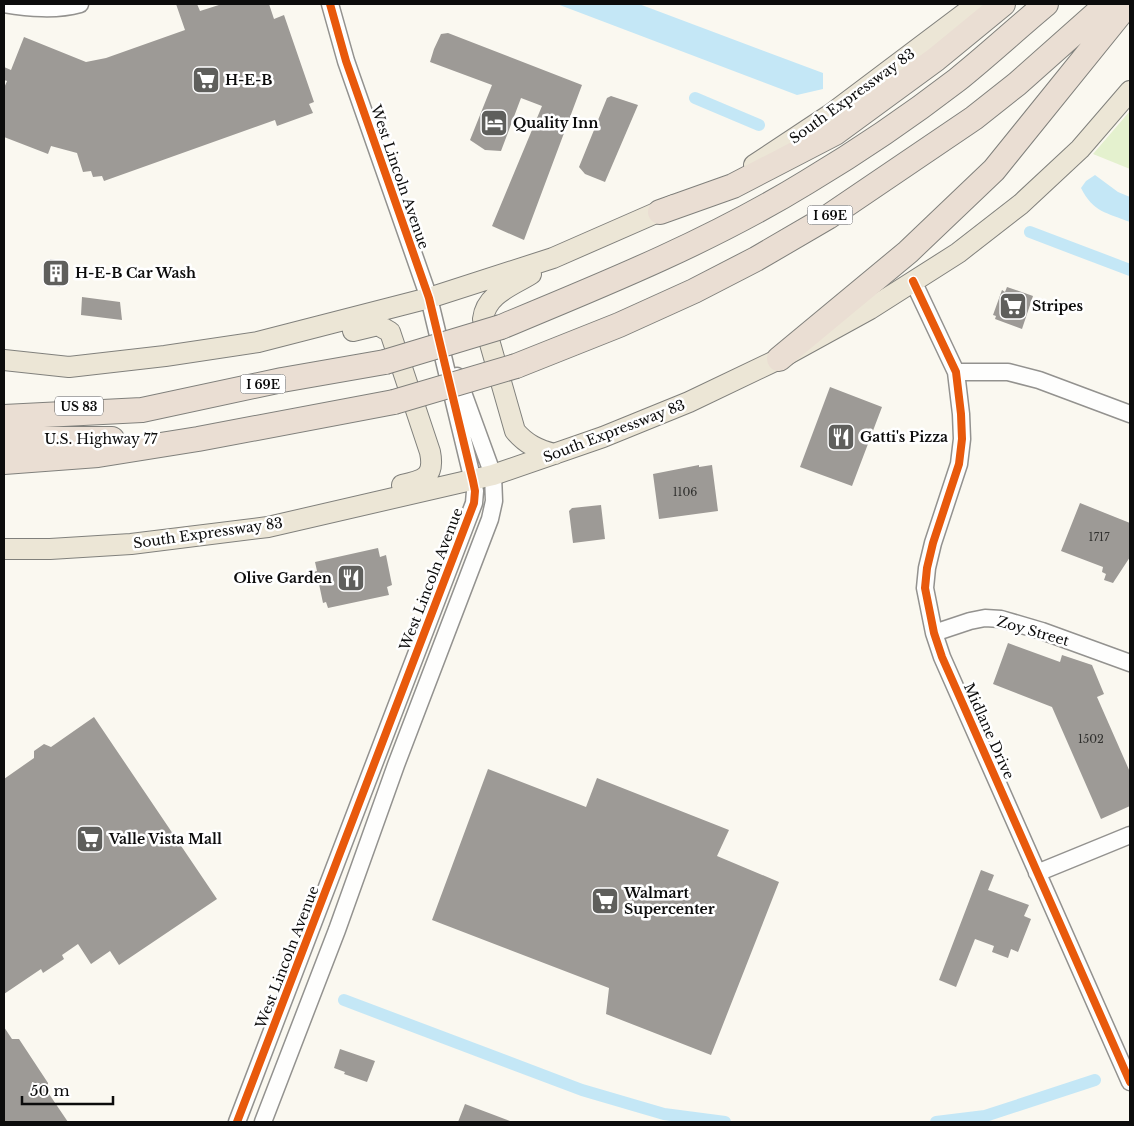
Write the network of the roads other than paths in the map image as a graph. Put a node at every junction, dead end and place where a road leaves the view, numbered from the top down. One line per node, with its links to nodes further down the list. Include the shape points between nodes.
1 (4, 4): 2 (street, via 33,8)
2 (80, 4)
3 (330, 4): 13 (street, West Lincoln Avenue, via 346,61)
4 (1003, 4): 10 (highway, via 936,59 835,133 733,186)
5 (1046, 4): 19 (highway, I 69E, bridge, via 957,80 884,133 806,183 648,266 501,327 385,362)
6 (1107, 4): 23 (highway, I 69E, bridge, via 1018,84 974,118 828,217 694,291 620,325 516,366 394,402)
7 (1128, 4): 15 (highway, via 994,170 908,252)
8 (971, 6): 10 (main road, South Expressway 83, via 831,114 748,169)
9 (1130, 91): 12 (main road, South Expressway 83, via 1080,149 1021,204 958,253)
10 (660, 212): 11 (main road, South Expressway 83)
11 (553, 258): 13 (main road, South Expressway 83); 24 (main road, via 500,292 487,304 483,319 515,431 523,441)
12 (913, 281): 15 (main road, South Expressway 83, via 870,309); 17 (street, Midlane Drive)
13 (429, 298): 14 (main road, South Expressway 83); 26 (street); 27 (street, West Lincoln Avenue)
14 (258, 342): 16 (main road, South Expressway 83, via 70,367); 28 (main road, via 292,344 378,325 390,332 432,461 431,471 420,480 301,508)
15 (779, 359): 24 (main road, South Expressway 83, via 690,402)
16 (4, 360)
17 (956, 372): 20 (street, via 1008,372 1039,380); 30 (street, Midlane Drive, via 962,422 959,464 926,575 925,588)
18 (4, 402): 19 (highway, US 83)
19 (142, 410): 21 (highway, U.S. Highway 77 / I 69E)
20 (1130, 414)
21 (4, 417)
22 (4, 440): 23 (highway, U.S. Highway 77 / I 69E)
23 (198, 440): 25 (highway, via 98,455)
24 (555, 454): 26 (main road, South Expressway 83)
25 (4, 462)
26 (493, 475): 27 (main road, South Expressway 83); 36 (street, via 494,501 490,519)
27 (473, 481): 28 (main road, South Expressway 83); 35 (street, West Lincoln Avenue, via 474,503)
28 (294, 520): 29 (main road, South Expressway 83, via 268,527 130,544)
29 (4, 549)
30 (934, 633): 31 (street, Zoy Street, via 970,621 1001,619); 33 (street, Midlane Drive)
31 (1130, 663)
32 (1130, 835): 33 (street)
33 (1037, 873): 34 (street, Midlane Drive)
34 (1130, 1082)
35 (237, 1122)
36 (263, 1122)

